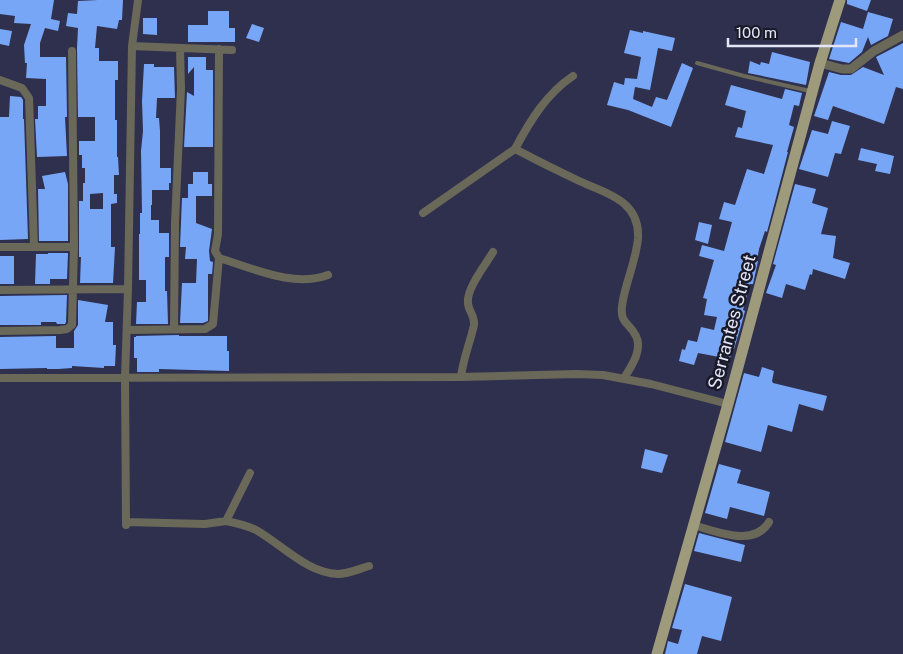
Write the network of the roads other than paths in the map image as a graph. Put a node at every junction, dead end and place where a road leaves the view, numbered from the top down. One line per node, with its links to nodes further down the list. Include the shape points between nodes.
1 (138, 0): 4 (street)
2 (840, 0): 10 (main road, Serrantes Street)
3 (903, 35): 10 (street, via 874,51 852,69)
4 (132, 46): 5 (street); 23 (street)
5 (180, 48): 6 (street); 25 (street)
6 (219, 49): 7 (street); 20 (street, via 218,234 215,251)
7 (232, 50)
8 (72, 51): 18 (street)
9 (697, 63): 13 (lane)
10 (820, 63): 13 (main road, Serrantes Street)
11 (573, 76): 14 (street, via 562,82 545,100)
12 (0, 80): 16 (street, via 22,88 29,98)
13 (812, 92): 32 (main road, Serrantes Street)
14 (515, 149): 15 (street); 31 (street, via 611,194 625,204 636,222 638,238 622,313 636,336 637,351)
15 (423, 213)
16 (34, 246): 17 (street); 18 (street)
17 (0, 247)
18 (74, 247): 22 (street)
19 (493, 252): 28 (street, via 468,300 474,322)
20 (219, 258): 21 (street, via 285,277 315,278); 25 (street, via 213,324 205,329)
21 (328, 274)
22 (74, 288): 23 (street); 24 (street); 27 (street, via 70,328)
23 (128, 289): 26 (street)
24 (0, 290)
25 (174, 329): 26 (street)
26 (127, 330): 30 (street)
27 (0, 331)
28 (461, 377): 30 (street); 31 (street, via 576,374)
29 (0, 378): 30 (street)
30 (125, 378): 34 (street, via 126,523 205,524)
31 (624, 378): 32 (street)
32 (728, 404): 36 (main road, Serrantes Street)
33 (250, 473): 34 (street)
34 (226, 521): 37 (street, via 250,528 290,555 329,573)
35 (769, 522): 36 (street, via 760,532 746,536)
36 (693, 525): 38 (main road, Serrantes Street)
37 (369, 566)
38 (657, 654)

